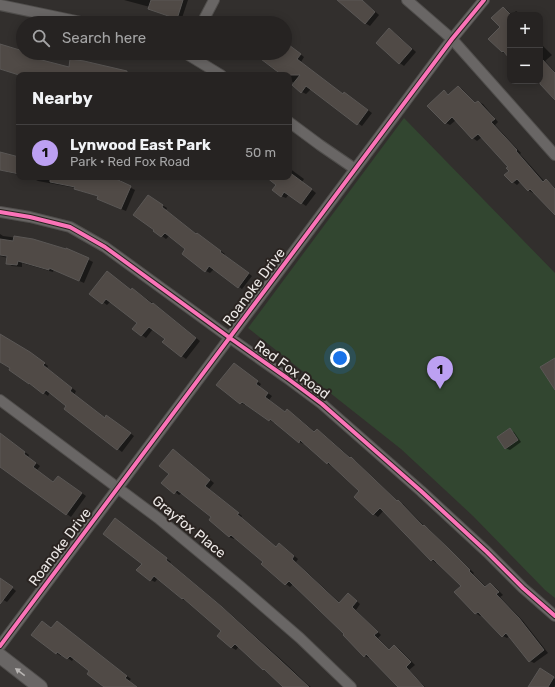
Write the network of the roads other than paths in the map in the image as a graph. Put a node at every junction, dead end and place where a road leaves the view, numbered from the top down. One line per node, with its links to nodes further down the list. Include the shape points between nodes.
1 (214, 0): 6 (street)
2 (407, 0): 7 (street)
3 (484, 0): 7 (street, Roanoke Drive)
4 (0, 5): 5 (street)
5 (53, 16)
6 (206, 16)
7 (452, 39): 11 (street); 12 (street, Roanoke Drive)
8 (198, 60): 9 (street)
9 (216, 72)
10 (292, 124): 12 (street)
11 (555, 155)
12 (355, 169): 14 (street, Roanoke Drive)
13 (0, 212): 14 (street, Red Fox Road, via 70,227 105,247)
14 (230, 338): 16 (street, Roanoke Drive); 17 (street, Red Fox Road, via 322,404 421,490)
15 (0, 400): 16 (street, Grayfox Place)
16 (118, 488): 18 (street, Roanoke Drive); 21 (street, Grayfox Place, via 240,586)
17 (555, 616)
18 (0, 646)
19 (0, 656): 20 (main road, one-way to 19)
20 (40, 687)
21 (351, 687)

